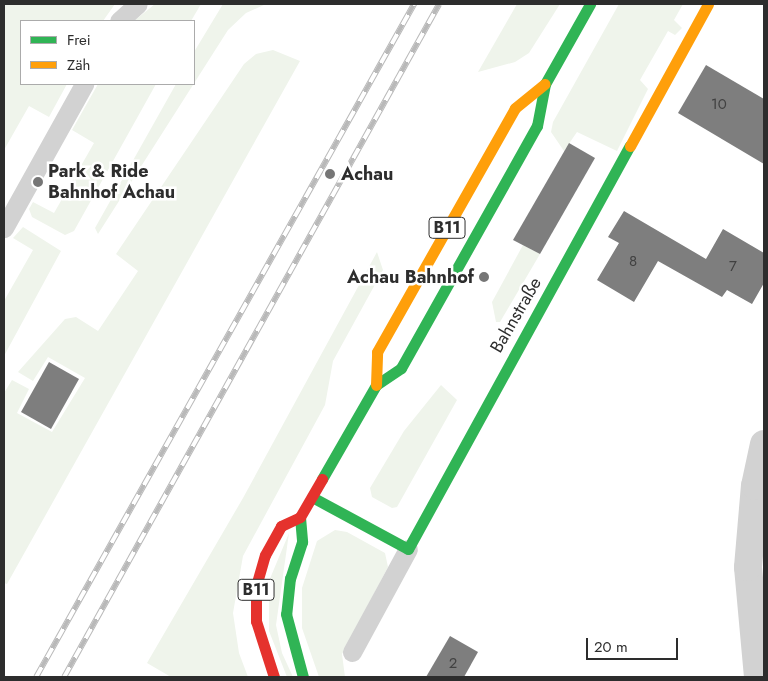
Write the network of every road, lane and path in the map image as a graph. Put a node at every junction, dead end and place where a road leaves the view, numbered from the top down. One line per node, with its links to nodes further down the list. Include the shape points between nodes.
1 (138, 4): 4 (lane)
2 (590, 4): 5 (main road, B11)
3 (708, 4): 12 (main road, Bahnstraße)
4 (120, 20)
5 (545, 84): 8 (main road, B11, via 537,126 401,368); 8 (main road, B11, via 515,108 377,352)
6 (83, 85): 7 (lane)
7 (4, 228)
8 (376, 385): 10 (main road, B11)
9 (764, 444): 16 (street, via 755,486 748,567)
10 (312, 497): 11 (main road, B11); 12 (main road)
11 (300, 517): 14 (main road, B11, via 282,526 265,555 256,586 259,639); 15 (main road, B11, via 302,542 290,578 286,614)
12 (408, 549): 13 (lane)
13 (352, 652)
14 (274, 677)
15 (303, 677)
16 (758, 677)

